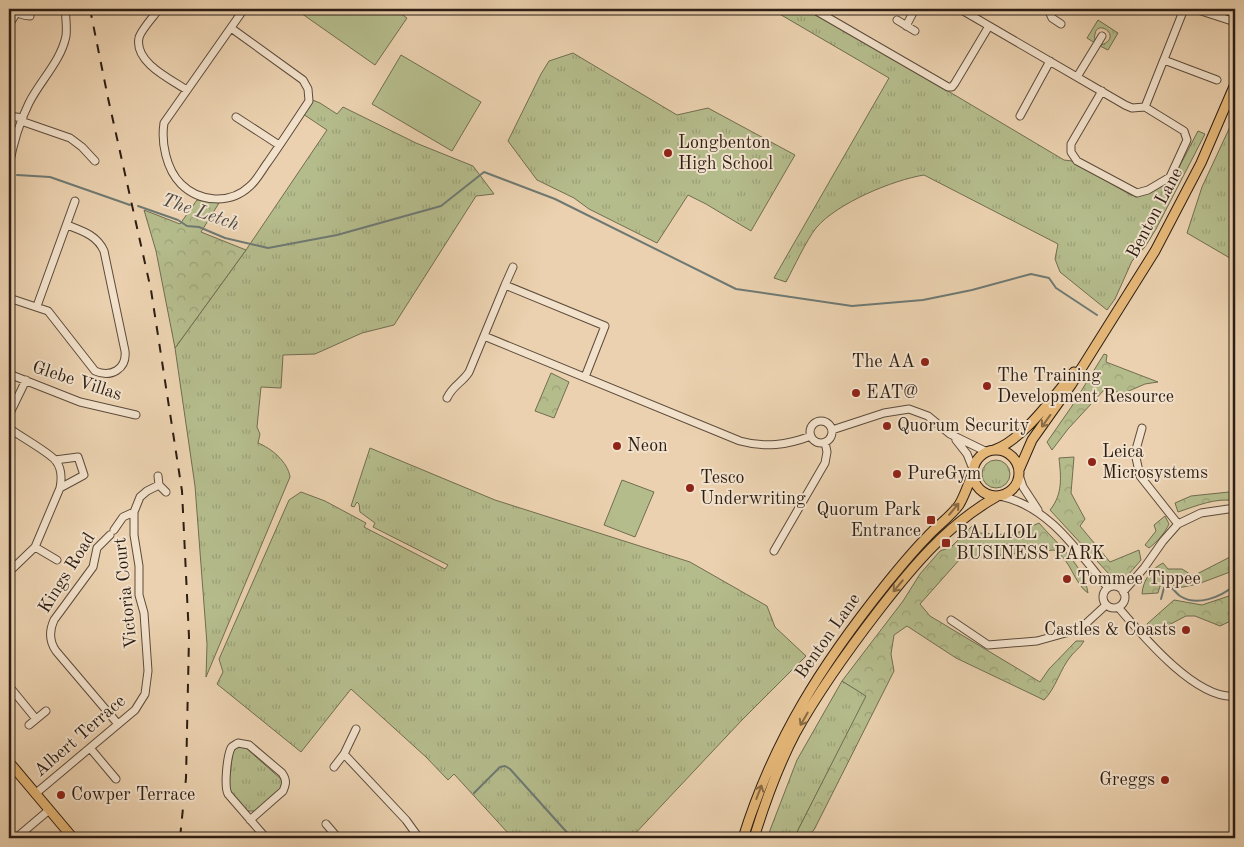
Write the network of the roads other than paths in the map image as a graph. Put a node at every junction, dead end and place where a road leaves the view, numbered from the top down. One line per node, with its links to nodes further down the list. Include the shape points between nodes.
1 (65, 9): 32 (street, via 66,35 61,51)
2 (159, 9): 26 (street, via 139,37 139,51 146,62)
3 (244, 9): 18 (street)
4 (813, 9): 17 (street, via 948,87 955,83)
5 (915, 9): 16 (street)
6 (963, 9): 17 (street)
7 (1048, 9): 14 (street, via 1052,18)
8 (1184, 9): 21 (street)
9 (1196, 9): 13 (street)
10 (14, 10): 11 (street, via 24,16); 15 (street)
11 (30, 12)
12 (897, 20): 16 (street)
13 (1235, 22)
14 (1061, 24)
15 (9, 25)
16 (906, 26): 19 (street)
17 (989, 26): 22 (street)
18 (231, 28): 26 (street); 34 (street, via 303,80 308,89 308,101)
19 (915, 31)
20 (1102, 36): 23 (street)
21 (1164, 60): 24 (street); 28 (street)
22 (1050, 61): 23 (street); 30 (street)
23 (1078, 77): 27 (street)
24 (1217, 80)
25 (1235, 84): 44 (main road, Benton Lane, via 1201,163 1168,226)
26 (187, 90): 34 (street, via 164,123 162,133 172,173 192,193 217,199 234,196 251,185)
27 (1102, 91): 28 (street, via 1130,107); 28 (street, via 1071,144 1071,152 1077,160 1137,193 1170,176 1187,140 1184,131)
28 (1145, 107)
29 (9, 116): 32 (street)
30 (1020, 116)
31 (236, 117): 34 (street)
32 (22, 120): 33 (street); 35 (street, via 70,138)
33 (11, 145): 36 (street)
34 (279, 146)
35 (95, 161)
36 (9, 166)
37 (76, 201): 38 (street)
38 (67, 225): 42 (street); 42 (street, via 92,236 104,251 126,351 121,367 109,374 95,371 50,313)
39 (512, 267): 40 (street)
40 (505, 285): 43 (street); 46 (street, via 606,326)
41 (9, 298): 42 (street)
42 (37, 306)
43 (484, 336): 46 (street); 48 (street, via 466,376 454,386)
44 (1091, 351): 57 (main road, Benton Lane, via 1021,433 1007,444); 60 (main road, Benton Lane, one-way to 60, via 1032,440)
45 (9, 374): 47 (street, Glebe Villas)
46 (584, 377): 55 (street, via 748,443 777,445)
47 (26, 380): 49 (street); 50 (street, Glebe Villas, via 80,402)
48 (447, 398)
49 (9, 415)
50 (136, 415)
51 (9, 428): 58 (street)
52 (1142, 428): 69 (street, via 1135,453 1140,476)
53 (832, 430): 54 (street, via 884,413 909,409 928,416); 55 (street, via 827,423 819,422 812,427); 56 (street)
54 (950, 434): 57 (street); 59 (street, via 967,454)
55 (811, 436): 56 (street, via 817,442)
56 (825, 442): 72 (street, via 828,452 825,463)
57 (989, 451): 59 (main road, via 976,460); 60 (main road, via 1011,456)
58 (55, 460): 63 (street, via 62,479); 63 (street, via 78,457 84,475)
59 (973, 471): 65 (main road, via 980,490); 102 (main road, Benton Lane, one-way to 59, via 777,750 816,681 887,584 926,537 959,505)
60 (1019, 472): 65 (main road, via 1012,489); 68 (street, via 1027,493)
61 (158, 476): 62 (street)
62 (159, 485): 64 (street); 67 (street, Victoria Court, via 140,497)
63 (60, 488): 71 (street)
64 (166, 492)
65 (998, 496): 68 (street, via 1015,500); 103 (main road, Benton Lane, one-way to 103, via 970,513 929,549 841,662 785,756)
66 (1235, 508): 69 (street, via 1201,514)
67 (134, 512): 70 (street, Victoria Court, via 123,517); 80 (street, Victoria Court)
68 (1041, 514): 75 (street, via 1070,542)
69 (1178, 524): 76 (street)
70 (112, 532): 85 (street, Kings Road, via 97,548 93,567 54,620 50,637 56,651)
71 (35, 547): 73 (street); 74 (street)
72 (774, 551)
73 (57, 560)
74 (9, 572)
75 (1108, 588): 76 (street, via 1115,586); 77 (street, via 1103,597)
76 (1123, 592): 78 (street, via 1124,600)
77 (1106, 605): 78 (street); 79 (street, via 1080,629 1036,641 988,645)
78 (1118, 607): 82 (street, via 1152,646 1188,677 1204,688)
79 (951, 620)
80 (148, 671): 85 (street, Albert Terrace, via 142,701)
81 (9, 686): 84 (street)
82 (1235, 696)
83 (46, 711): 84 (street)
84 (36, 719): 86 (street)
85 (118, 724): 88 (street, Albert Terrace)
86 (29, 725)
87 (356, 729): 89 (street)
88 (90, 748): 92 (street); 93 (street, Albert Terrace)
89 (344, 754): 91 (street); 101 (street)
90 (9, 762): 93 (main road)
91 (334, 766)
92 (116, 779)
93 (36, 794): 94 (main road)
94 (49, 810): 97 (street); 98 (main road)
95 (250, 820): 95 (street, via 226,787 230,750 238,743 249,745 286,779 283,791); 99 (street)
96 (326, 824): 100 (street)
97 (16, 838)
98 (72, 838)
99 (266, 838)
100 (338, 838)
101 (420, 838)
102 (743, 838)
103 (754, 838)

